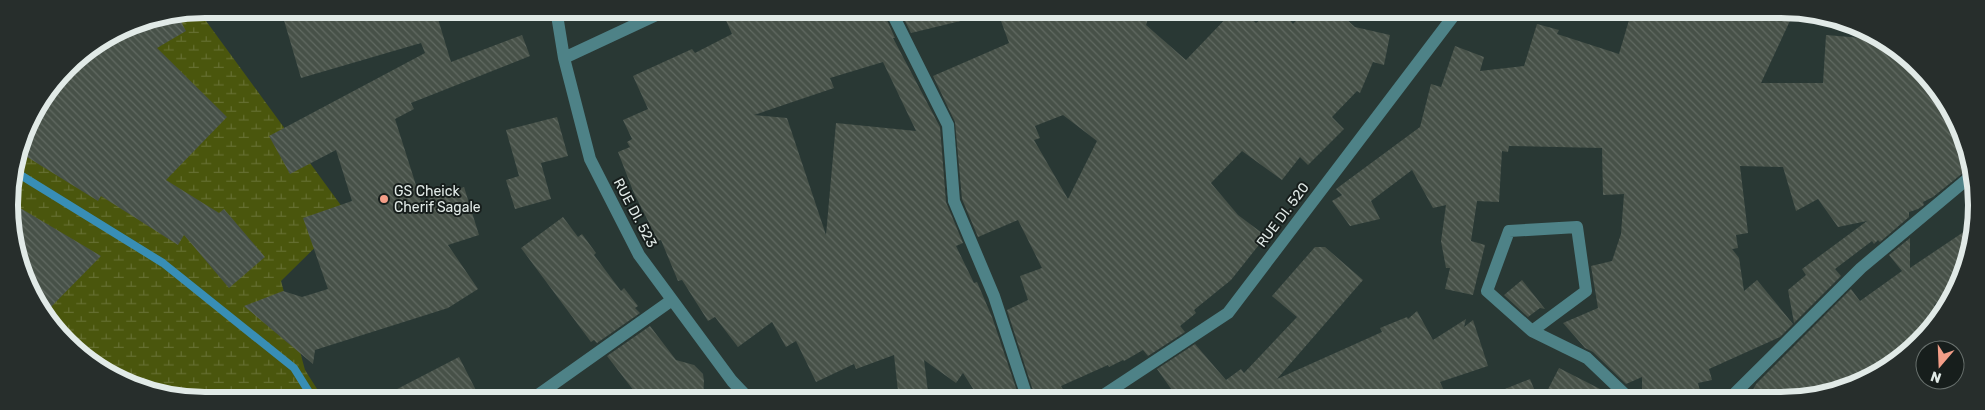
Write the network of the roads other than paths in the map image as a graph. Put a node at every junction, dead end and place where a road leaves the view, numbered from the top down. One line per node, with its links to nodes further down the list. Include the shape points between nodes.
1 (557, 18): 5 (street, RUE DI. 523)
2 (650, 18): 5 (street)
3 (894, 18): 11 (street, via 948,125 954,201 994,296)
4 (1452, 18): 12 (street, RUE DI. 520, via 1228,313)
5 (564, 58): 7 (street, RUE DI. 523, via 590,159 639,256)
6 (1966, 180): 14 (street, via 1861,268)
7 (672, 300): 9 (street); 10 (street, RUE DI. 523)
8 (1532, 331): 8 (street, via 1488,291 1509,230 1577,228 1586,291); 13 (street, via 1586,358)
9 (542, 392)
10 (742, 392)
11 (1025, 392)
12 (1108, 392)
13 (1622, 392)
14 (1736, 392)

